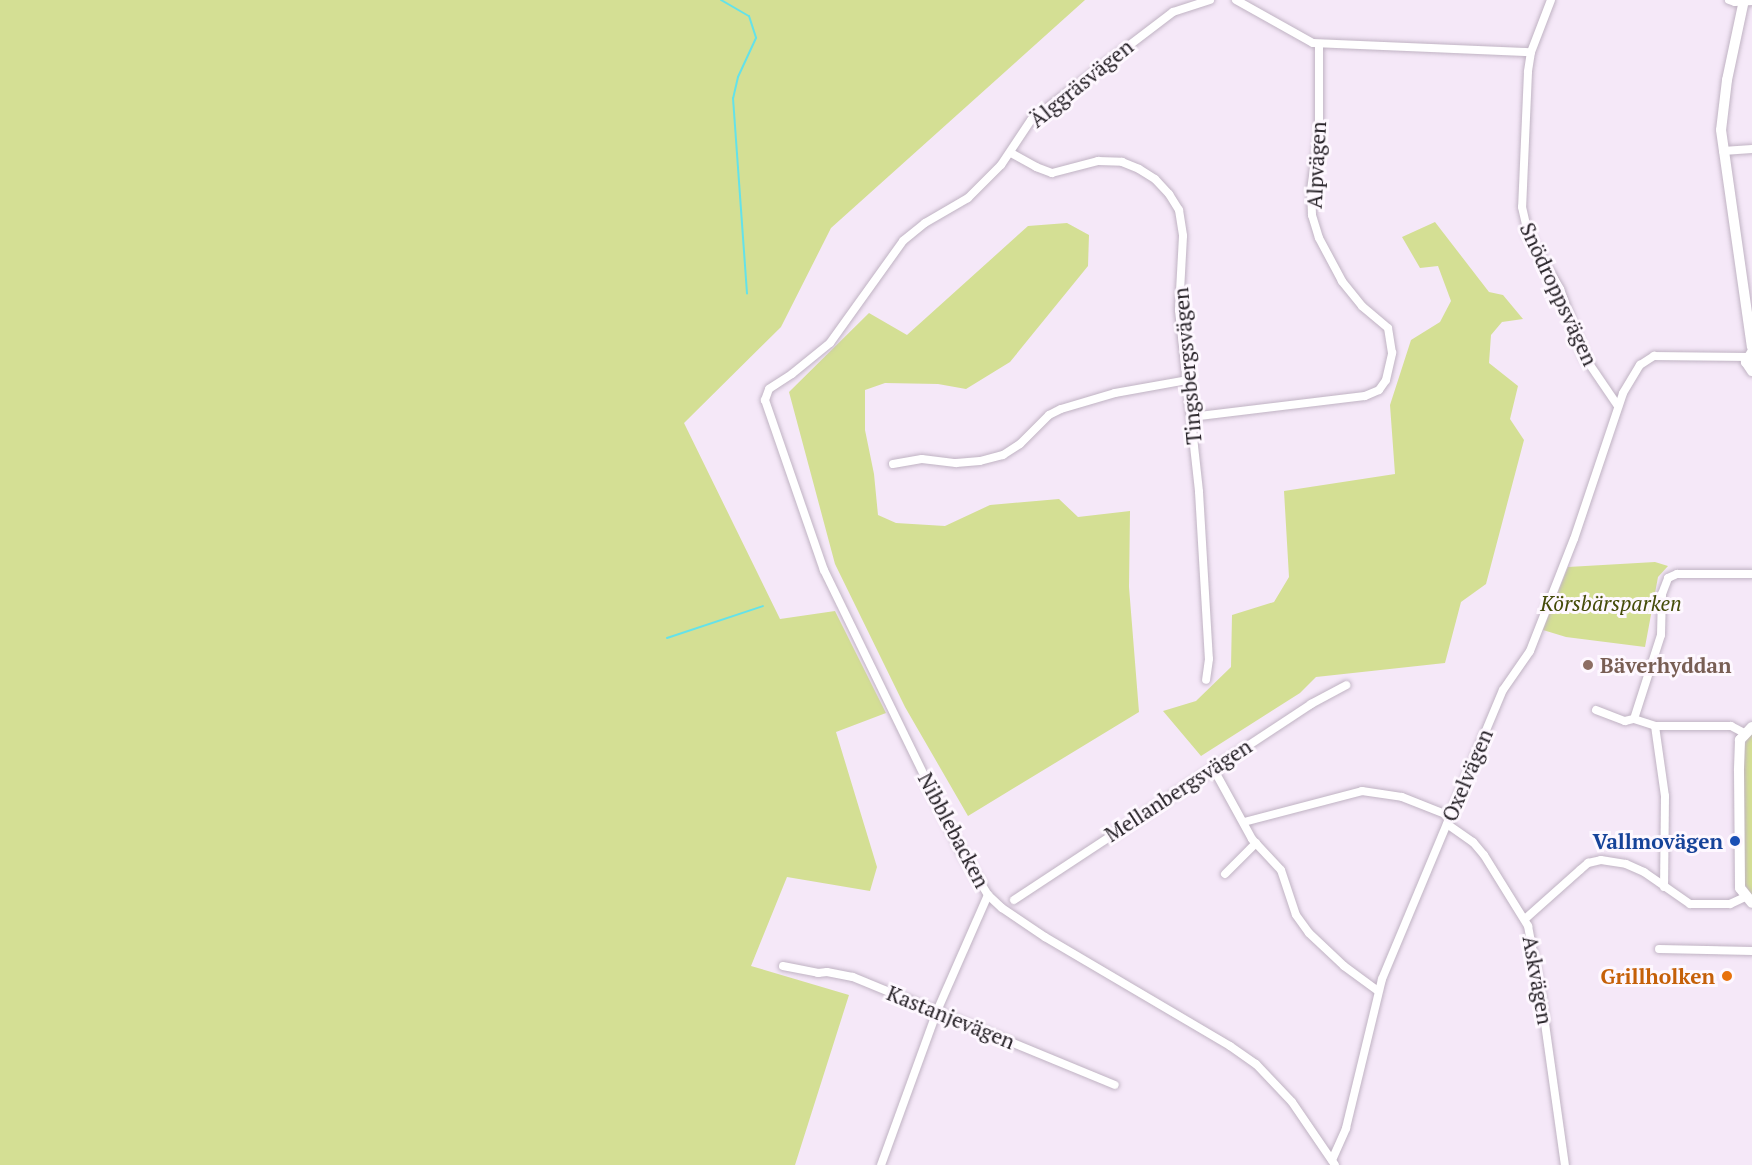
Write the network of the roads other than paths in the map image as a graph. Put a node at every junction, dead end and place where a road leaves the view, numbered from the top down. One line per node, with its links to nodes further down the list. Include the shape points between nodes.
1 (1210, 0): 10 (street, Älggräsvägen, via 1173,12 1052,103 1031,120)
2 (1236, 0): 6 (street)
3 (1551, 0): 7 (street, Snödroppsvägen)
4 (1729, 0): 5 (street)
5 (1747, 1): 9 (street, via 1721,114)
6 (1319, 44): 7 (street); 16 (street, Alpvägen, via 1319,134 1311,190 1312,215 1319,238 1342,281 1362,306 1388,328 1392,353 1386,380 1379,390 1365,396)
7 (1531, 52): 15 (street, Snödroppsvägen, via 1521,174 1524,221 1534,248 1560,289 1584,357)
8 (1752, 149): 9 (street)
9 (1723, 151): 11 (street)
10 (1011, 153): 13 (street, Tingsbergsvägen, via 1052,173 1098,161 1122,162 1148,174 1169,194 1179,210 1182,228 1179,310); 14 (street, Älggräsvägen, via 968,198 903,241 830,343)
11 (1750, 352): 12 (street, via 1746,365); 15 (street, Oxelvägen, via 1654,356 1640,365)
12 (1752, 371)
13 (1187, 380): 16 (street, Tingsbergsvägen); 17 (street, via 1115,393 1061,409 1049,415 1020,444 980,461 922,459)
14 (769, 388): 31 (street, Nibblebacken, via 765,400 824,570 962,853)
15 (1619, 402): 26 (street, Oxelvägen, via 1575,539 1530,651 1503,690)
16 (1191, 417): 19 (street, Tingsbergsvägen, via 1209,659)
17 (893, 464)
18 (1752, 574): 22 (street, via 1677,574 1668,578 1662,594 1661,635)
19 (1206, 680)
20 (1346, 685): 25 (street, Mellanbergsvägen)
21 (1596, 710): 22 (street, via 1625,721)
22 (1634, 719): 23 (street)
23 (1655, 726): 24 (street, via 1731,726); 30 (street, via 1665,796)
24 (1748, 730): 33 (street, via 1740,740 1739,771 1740,888)
25 (1213, 768): 27 (street); 32 (street, Mellanbergsvägen)
26 (1449, 820): 27 (street, Askvägen, via 1402,797 1362,791); 34 (street, Askvägen, via 1484,855); 38 (street, Oxelvägen)
27 (1244, 822): 28 (street)
28 (1256, 843): 29 (street); 38 (street, via 1281,870 1296,915 1309,933)
29 (1225, 874)
30 (1664, 887): 33 (street, via 1690,904); 34 (street, via 1626,864 1601,860 1588,863)
31 (988, 895): 39 (street); 41 (street, Nibblebacken, via 1045,937 1256,1064 1292,1102)
32 (1014, 900)
33 (1749, 900)
34 (1525, 919): 43 (street, Askvägen, via 1541,995)
35 (1659, 949): 36 (street)
36 (1752, 951)
37 (783, 966): 39 (street, Kastanjevägen, via 853,977)
38 (1378, 991): 41 (street, Oxelvägen, via 1346,1128)
39 (937, 1011): 40 (street, Kastanjevägen); 42 (street)
40 (1115, 1085)
41 (1333, 1162)
42 (881, 1165)
43 (1565, 1165)

